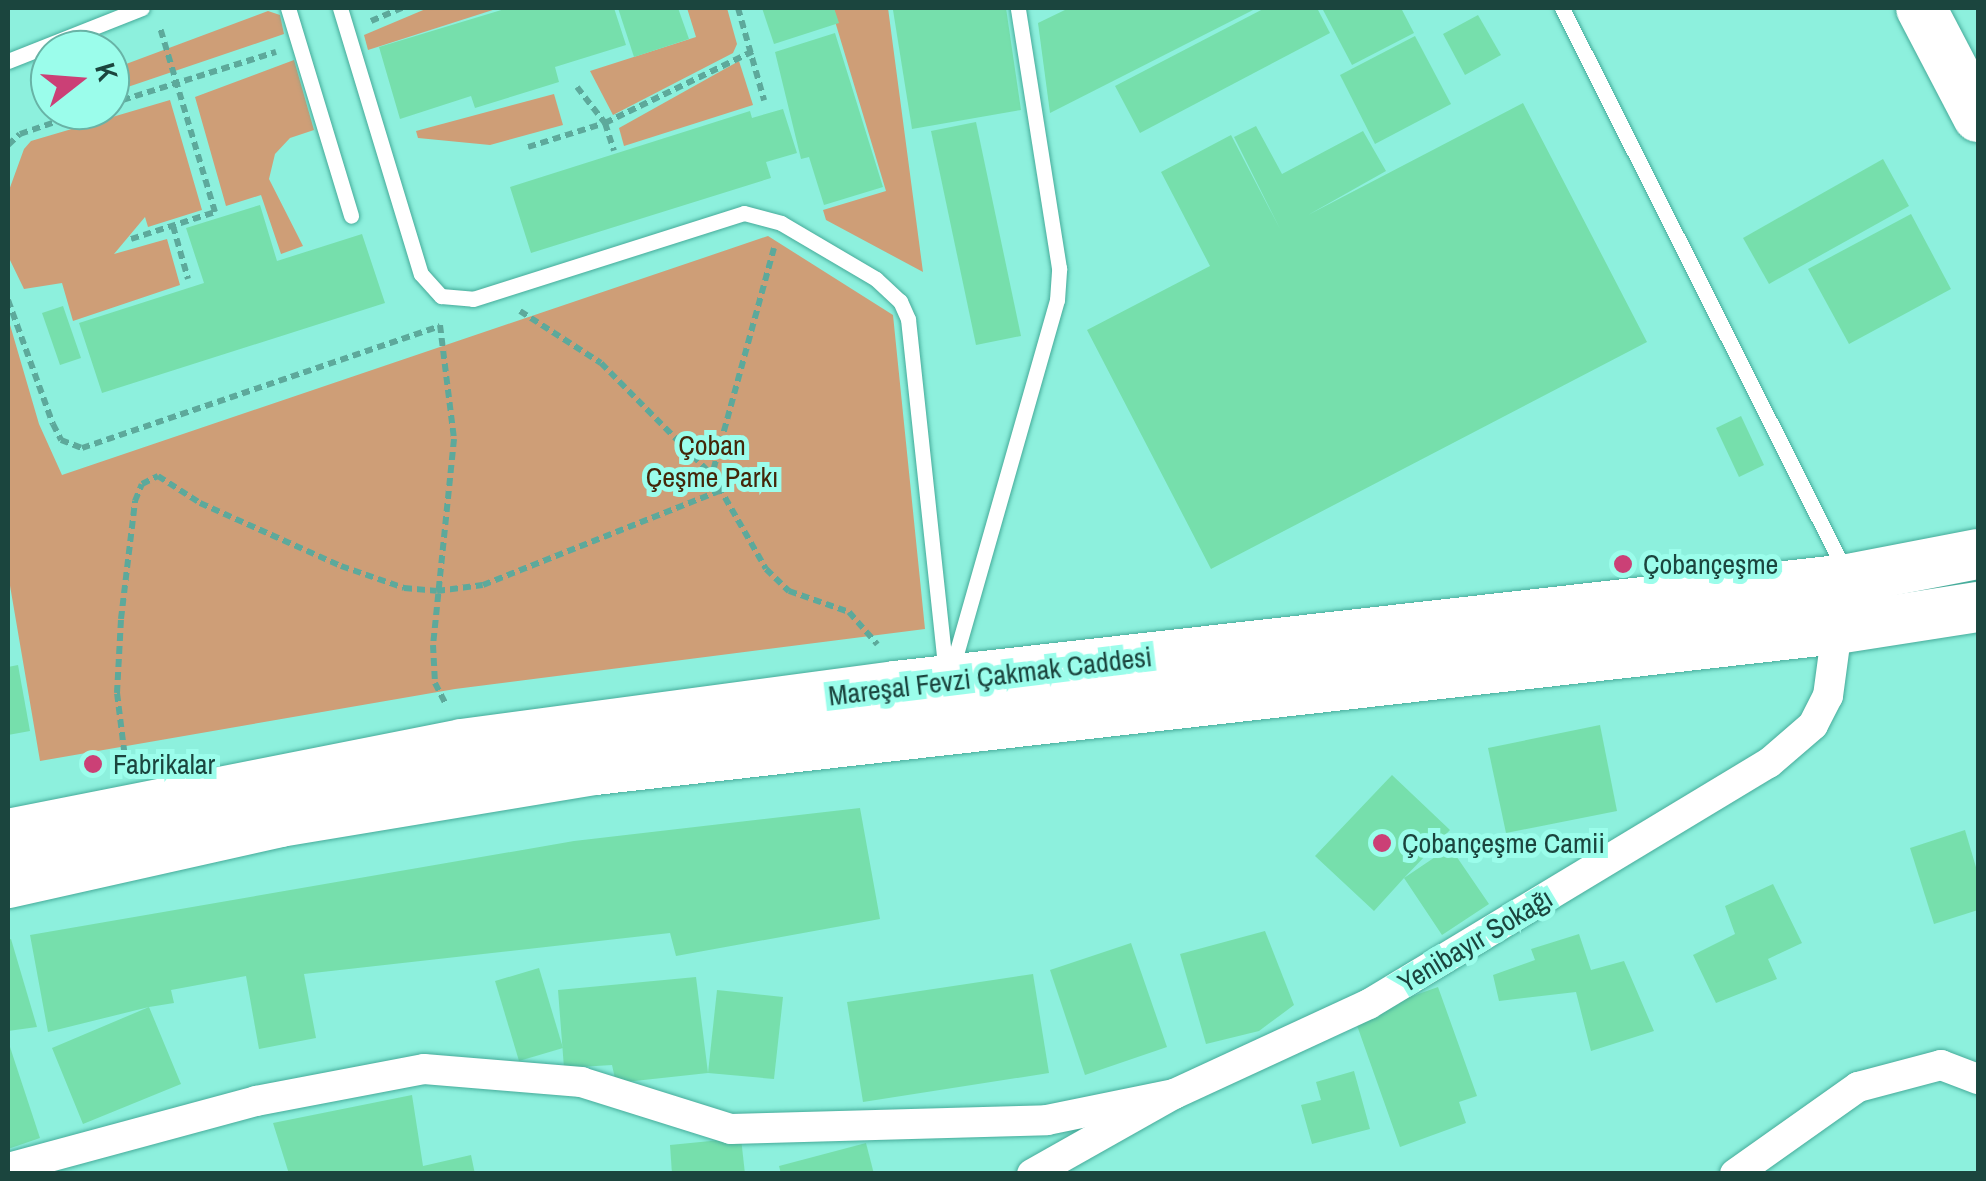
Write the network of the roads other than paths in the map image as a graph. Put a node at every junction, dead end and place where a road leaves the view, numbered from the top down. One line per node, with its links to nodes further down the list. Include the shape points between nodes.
1 (142, 8): 9 (lane)
2 (288, 8): 11 (lane)
3 (340, 8): 16 (lane, via 421,274 436,292 457,302 492,294 744,213 781,224 876,279 908,319)
4 (1018, 8): 16 (lane, via 1059,268 1057,300 964,644)
5 (1562, 8): 13 (lane)
6 (1922, 8): 10 (main road)
7 (1957, 8): 8 (main road)
8 (1978, 48)
9 (8, 61)
10 (1978, 117)
11 (350, 216)
12 (1978, 554): 13 (main road, Mareşal Fevzi Çakmak Caddesi)
13 (1848, 579): 16 (main road, Mareşal Fevzi Çakmak Caddesi)
14 (1978, 607): 15 (main road, Mareşal Fevzi Çakmak Caddesi)
15 (1837, 629): 18 (main road, Mareşal Fevzi Çakmak Caddesi, via 596,770 280,822); 20 (street, Yenibayır Sokağı, via 1828,696 1812,725 1769,763 1369,1004)
16 (947, 680): 17 (main road, Mareşal Fevzi Çakmak Caddesi, via 462,744)
17 (8, 834)
18 (8, 883)
19 (1978, 1079): 23 (street, via 1941,1065 1858,1086)
20 (1174, 1094): 21 (street, via 1047,1120 730,1130 581,1082 424,1069 256,1101); 22 (street, Yenibayır Sokağı)
21 (8, 1168)
22 (1032, 1174)
23 (1735, 1174)

